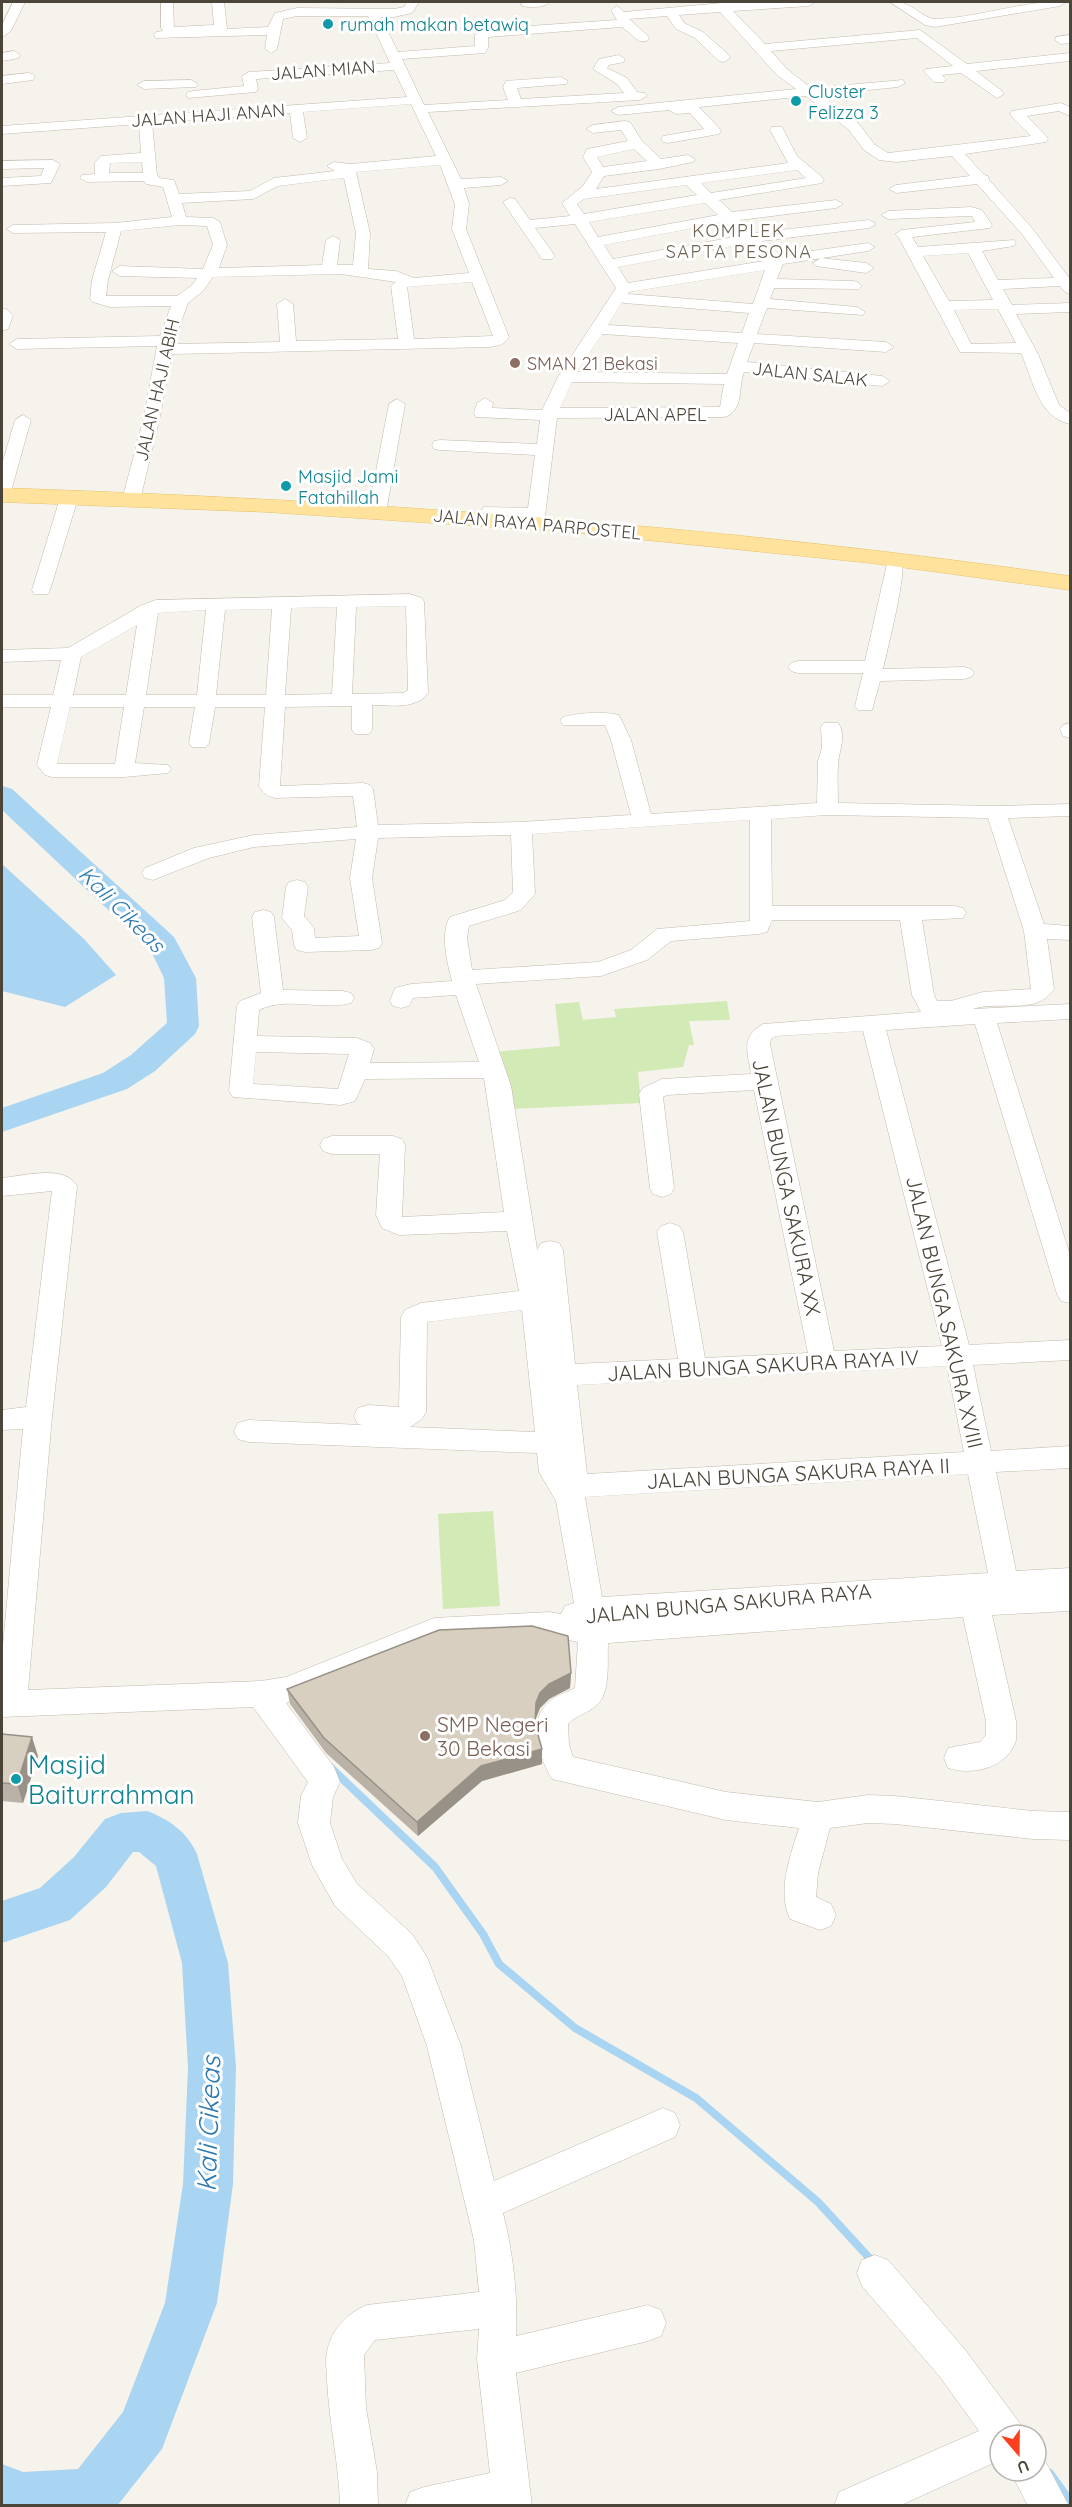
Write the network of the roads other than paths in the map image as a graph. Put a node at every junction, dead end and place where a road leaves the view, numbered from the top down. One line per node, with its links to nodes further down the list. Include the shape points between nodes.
1 (19, 2): 16 (street)
2 (169, 2): 20 (street, via 169,31)
3 (413, 2): 15 (street, via 404,11)
4 (544, 2): 9 (street)
5 (612, 2): 17 (street)
6 (809, 2): 12 (street)
7 (896, 2): 8 (street, via 929,22 938,23)
8 (1060, 2)
9 (526, 3)
10 (297, 7): 11 (street); 19 (street, via 279,16)
11 (345, 7): 15 (street)
12 (722, 8): 14 (street); 25 (street)
13 (216, 9): 20 (street, via 221,28)
14 (671, 13): 17 (street); 28 (street, via 680,26 699,35)
15 (373, 14): 30 (street)
16 (6, 19): 21 (street)
17 (623, 20): 24 (street); 30 (street, via 485,33 480,36 482,48 476,51)
18 (863, 24): 23 (street)
19 (276, 31): 20 (street); 26 (street)
20 (202, 32): 22 (street)
21 (2, 33)
22 (160, 35)
23 (877, 37): 25 (street); 31 (street, via 923,35)
24 (643, 38)
25 (762, 48): 42 (street, via 782,72)
26 (271, 49)
27 (1071, 57): 31 (street)
28 (724, 58)
29 (619, 59): 44 (street, JALAN HAJI ANAN, via 604,62 600,69 622,81 637,96)
30 (394, 61): 36 (street); 37 (street, JALAN MIAN, via 249,76 251,89)
31 (964, 68): 33 (street, via 931,72); 41 (street)
32 (28, 77): 34 (street)
33 (939, 79)
34 (2, 80)
35 (561, 81): 44 (street, via 512,84)
36 (407, 82): 39 (street); 43 (street)
37 (192, 83): 40 (street); 49 (street)
38 (898, 83): 42 (street)
39 (387, 84)
40 (144, 85)
41 (998, 93)
42 (813, 94): 46 (street); 56 (street, via 884,157)
43 (416, 104): 44 (street, JALAN HAJI ANAN); 45 (street, JALAN HAJI ANAN); 59 (street)
44 (516, 104)
45 (296, 108): 49 (street, JALAN HAJI ANAN); 54 (street)
46 (618, 111)
47 (1071, 112): 56 (street, via 1061,107 1017,114 1041,139)
48 (145, 120): 49 (street, JALAN HAJI ANAN); 52 (street, JALAN HAJI ANAN); 57 (street)
49 (207, 121)
50 (625, 125): 51 (street); 55 (street); 58 (street, via 631,120 654,125)
51 (593, 129)
52 (2, 130)
53 (777, 130): 63 (street, via 791,158)
54 (300, 138)
55 (637, 144): 62 (street); 65 (street, via 592,152 590,157)
56 (956, 151): 70 (street, via 975,164)
57 (150, 157): 66 (street); 68 (street, via 106,159 102,162)
58 (688, 159): 62 (street); 69 (street)
59 (444, 160): 64 (street); 74 (street)
60 (302, 164): 64 (street)
61 (2, 165): 73 (street, via 53,164 46,180)
62 (659, 165): 65 (street)
63 (802, 165): 69 (street); 78 (street, via 817,180)
64 (349, 170): 76 (street, via 339,175 274,182 253,195); 101 (street, via 363,228)
65 (599, 172): 77 (street)
66 (152, 177): 68 (street); 76 (street, via 152,182 167,182)
67 (87, 178): 68 (street)
68 (102, 178)
69 (706, 179): 72 (street)
70 (983, 179): 75 (street); 106 (street)
71 (501, 181): 74 (street)
72 (690, 181): 77 (street); 78 (street)
73 (2, 182)
74 (455, 184): 104 (street, via 462,204 459,229)
75 (896, 189)
76 (171, 193): 83 (street)
77 (583, 195): 82 (street, via 569,204)
78 (708, 199): 81 (street); 82 (street)
79 (510, 202): 85 (street)
80 (836, 204): 81 (street)
81 (728, 217): 89 (street); 91 (street)
82 (581, 219): 85 (street); 91 (street)
83 (180, 221): 86 (street); 103 (street, JALAN HAJI ABIH, via 213,222 220,245 215,262)
84 (869, 224): 89 (street)
85 (524, 225): 96 (street)
86 (115, 226): 87 (street); 111 (street, via 98,299)
87 (13, 229)
88 (902, 234): 88 (street, via 884,209 971,211 985,225); 95 (street)
89 (751, 238): 97 (street); 98 (street)
90 (333, 240): 100 (street)
91 (596, 242): 98 (street)
92 (1009, 243): 94 (street)
93 (868, 247): 97 (street)
94 (971, 248): 95 (street); 110 (street)
95 (915, 252): 112 (street)
96 (547, 256)
97 (778, 261): 99 (street); 105 (street); 109 (street)
98 (610, 264): 109 (street)
99 (866, 268)
100 (329, 269): 101 (street); 103 (street)
101 (360, 270): 104 (street, via 414,283)
102 (120, 271): 103 (street, via 144,266)
103 (206, 273): 111 (street, JALAN HAJI ABIH, via 198,288)
104 (478, 277): 122 (street, via 501,337 496,341)
105 (769, 283): 108 (street); 114 (street)
106 (1063, 285): 110 (street)
107 (399, 286): 122 (street)
108 (854, 286)
109 (621, 293): 114 (street); 119 (street)
110 (1002, 299): 112 (street); 115 (street); 126 (street)
111 (181, 301): 123 (street, JALAN HAJI ABIH)
112 (942, 303): 126 (street, via 966,350)
113 (285, 304): 125 (street)
114 (759, 306): 116 (street); 120 (street)
115 (1069, 307)
116 (857, 312)
117 (2, 313): 118 (street, via 6,316)
118 (2, 326)
119 (598, 329): 120 (street); 127 (street)
120 (748, 338): 124 (street); 128 (street)
121 (17, 344): 123 (street)
122 (407, 344): 125 (street)
123 (166, 345): 125 (street); 141 (street, JALAN HAJI ABIH)
124 (886, 347)
125 (288, 348)
126 (1027, 348): 134 (street, via 1051,406)
127 (575, 362): 128 (street); 129 (street)
128 (735, 372): 129 (street); 130 (street, JALAN SALAK); 133 (street, JALAN APEL, via 729,408 724,412)
129 (566, 377): 133 (street)
130 (882, 381)
131 (485, 403): 133 (street, via 482,413)
132 (397, 404): 143 (street)
133 (549, 414): 137 (street)
134 (1071, 419)
135 (23, 420): 138 (street)
136 (440, 444): 137 (street)
137 (545, 450): 144 (street)
138 (2, 491)
139 (2, 495): 140 (main road, JALAN RAYA PARPOSTEL)
140 (69, 498): 141 (main road, JALAN RAYA PARPOSTEL); 147 (street)
141 (130, 500): 143 (main road, JALAN RAYA PARPOSTEL)
142 (490, 511): 144 (street)
143 (377, 512): 144 (main road, JALAN RAYA PARPOSTEL)
144 (536, 519): 145 (main road, JALAN RAYA PARPOSTEL)
145 (895, 559): 146 (main road, JALAN RAYA PARPOSTEL); 155 (street)
146 (1071, 583)
147 (41, 590)
148 (347, 601): 149 (street); 157 (street); 158 (street, via 410,600 416,606 418,693 402,700)
149 (282, 603): 150 (street); 163 (street)
150 (216, 605): 151 (street); 161 (street)
151 (149, 609): 152 (street); 162 (street)
152 (72, 654): 153 (street); 160 (street)
153 (2, 656)
154 (798, 667): 155 (street)
155 (872, 671): 156 (street); 164 (street)
156 (964, 673)
157 (342, 700): 158 (street); 163 (street)
158 (362, 700): 167 (street)
159 (2, 701): 160 (street)
160 (62, 701): 162 (street); 170 (street, via 49,769)
161 (206, 701): 162 (street); 163 (street); 168 (street)
162 (134, 702): 170 (street)
163 (274, 702): 177 (street, via 269,786 275,792 363,789)
164 (865, 706)
165 (570, 721): 175 (street, via 612,719)
166 (831, 728): 171 (street)
167 (362, 730)
168 (199, 743)
169 (161, 769): 170 (street)
170 (124, 771)
171 (827, 809): 173 (street); 174 (street)
172 (1071, 810): 173 (street)
173 (996, 812): 184 (street)
174 (760, 813): 175 (street); 180 (street)
175 (643, 821): 176 (street)
176 (521, 828): 177 (street); 186 (street, via 524,894 513,905 458,922 456,938)
177 (368, 832): 178 (street, via 254,841 202,853); 179 (street, via 361,878 371,943 305,945 303,928 293,918)
178 (153, 873)
179 (297, 887)
180 (760, 913): 182 (street); 186 (street, via 759,927 665,934 639,955 601,969)
181 (955, 913): 182 (street)
182 (910, 915): 184 (street, via 923,995 929,1007 944,1011 980,999 1039,994 1043,989)
183 (263, 917): 187 (street)
184 (1035, 931): 185 (street)
185 (1071, 933)
186 (463, 983): 189 (street, via 403,993); 194 (street)
187 (273, 998): 188 (street); 193 (street, via 248,1006)
188 (343, 998)
189 (401, 1001)
190 (1071, 1011): 191 (street, JALAN BUNGA SAKURA XX)
191 (984, 1017): 192 (street, JALAN BUNGA SAKURA XX); 203 (street)
192 (873, 1024): 196 (street, JALAN BUNGA SAKURA XX, via 771,1029 761,1035 758,1044); 206 (street, JALAN BUNGA SAKURA XVIII)
193 (245, 1044): 195 (street, via 357,1046 362,1049); 195 (street, via 240,1088 245,1092 341,1097 347,1095)
194 (493, 1070): 195 (street); 200 (street, via 499,1086)
195 (356, 1071)
196 (764, 1081): 199 (street, via 662,1087 651,1094); 207 (street, JALAN BUNGA SAKURA XX)
197 (332, 1145): 200 (street, via 393,1145 389,1215 391,1222 399,1226)
198 (2, 1186): 211 (street, via 57,1182 65,1186)
199 (662, 1188)
200 (518, 1221): 204 (street)
201 (670, 1232): 208 (street)
202 (550, 1250): 209 (street)
203 (1071, 1294)
204 (534, 1299): 210 (street, via 414,1317 412,1412 404,1418); 214 (street)
205 (1071, 1350): 206 (street, JALAN BUNGA SAKURA RAYA IV)
206 (958, 1355): 207 (street, JALAN BUNGA SAKURA RAYA IV); 216 (street, JALAN BUNGA SAKURA XVIII)
207 (823, 1362): 208 (street, JALAN BUNGA SAKURA RAYA IV)
208 (693, 1368): 209 (street, JALAN BUNGA SAKURA RAYA IV)
209 (563, 1375): 217 (street)
210 (368, 1416)
211 (38, 1417): 212 (street); 224 (street)
212 (2, 1420)
213 (248, 1431): 214 (street)
214 (549, 1443): 217 (street, via 553,1472)
215 (1071, 1457): 216 (street, JALAN BUNGA SAKURA RAYA II)
216 (980, 1462): 217 (street, JALAN BUNGA SAKURA RAYA II); 219 (street, JALAN BUNGA SAKURA XVIII)
217 (572, 1492): 222 (street)
218 (1071, 1580): 219 (street, JALAN BUNGA SAKURA RAYA)
219 (1006, 1592): 220 (street, JALAN BUNGA SAKURA RAYA); 221 (street, JALAN BUNGA SAKURA RAYA); 222 (street, JALAN BUNGA SAKURA RAYA)
220 (1071, 1599)
221 (975, 1605): 222 (street, JALAN BUNGA SAKURA RAYA); 225 (street, via 1001,1721 1001,1740 988,1754)
222 (592, 1621): 223 (street, JALAN BUNGA SAKURA RAYA, via 434,1630 288,1690); 226 (street, via 592,1681 587,1696 553,1719 553,1750 563,1768 726,1806)
223 (261, 1694): 224 (street, JALAN BUNGA SAKURA RAYA); 230 (street, via 323,1777 314,1823 328,1865 346,1895 400,1946 415,1968 444,2046)
224 (7, 1704)
225 (959, 1758)
226 (818, 1816): 227 (street, via 868,1809 895,1810); 228 (street, via 798,1895 801,1908)
227 (1071, 1827)
228 (820, 1915)
229 (663, 2125): 230 (street)
230 (484, 2203): 232 (street)
231 (875, 2273): 235 (street, via 953,2364)
232 (499, 2308): 234 (street); 239 (street, via 367,2322 355,2334 345,2353 347,2408 358,2472)
233 (648, 2323): 234 (street)
234 (496, 2359): 238 (street)
235 (997, 2423)
236 (988, 2446): 241 (street)
237 (1036, 2483): 242 (street)
238 (512, 2497): 240 (street)
239 (359, 2505)
240 (424, 2505)
241 (853, 2505)
242 (1050, 2505)

